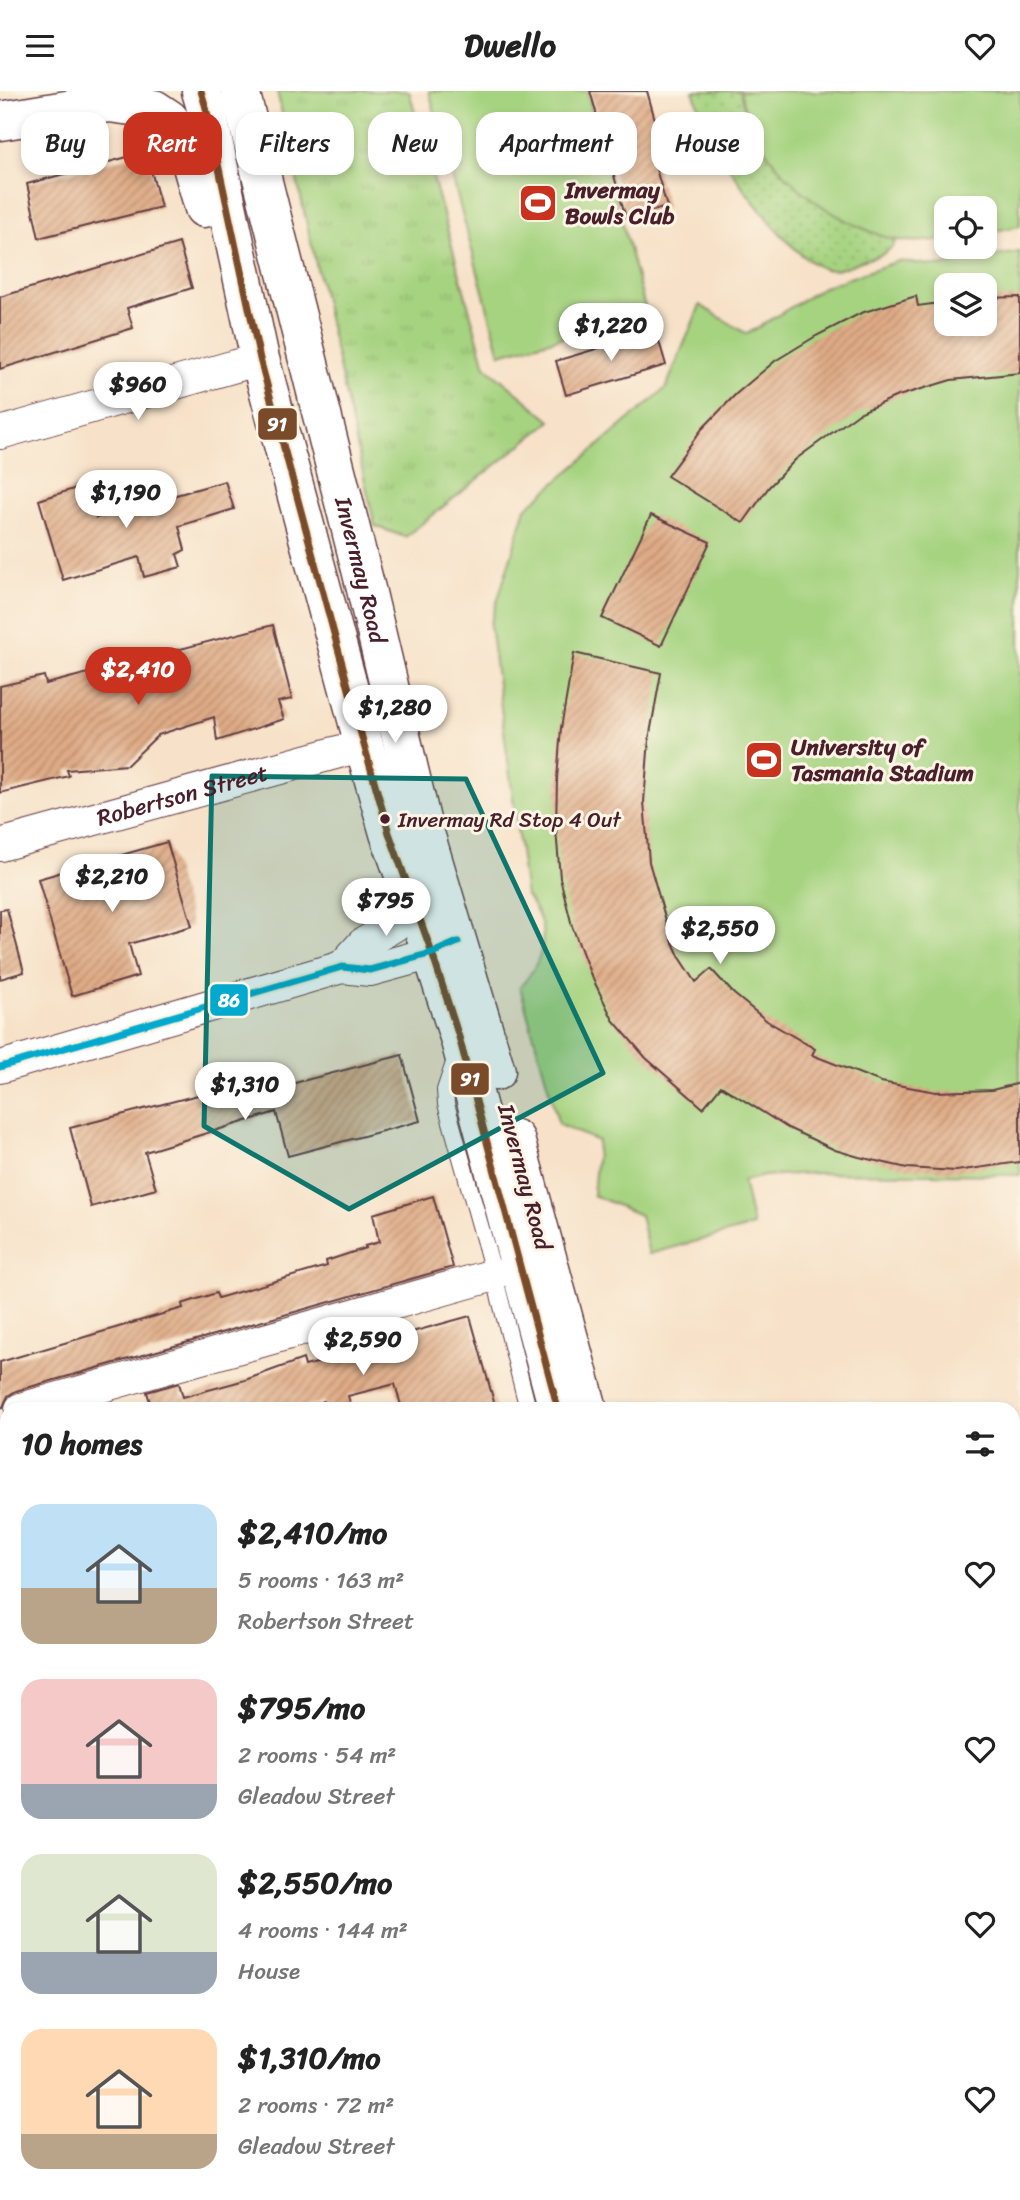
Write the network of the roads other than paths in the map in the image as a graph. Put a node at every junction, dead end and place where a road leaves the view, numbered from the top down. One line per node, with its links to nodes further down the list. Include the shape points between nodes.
1 (201, 91): 4 (main road, Invermay Road)
2 (240, 91): 9 (main road, Invermay Road, via 363,576 421,820)
3 (0, 121): 4 (main road, via 109,103 154,109 169,119 184,138 214,242)
4 (257, 344): 5 (street); 6 (main road, Invermay Road)
5 (0, 433)
6 (364, 745): 7 (street, Robertson Street); 8 (main road, Invermay Road)
7 (0, 845)
8 (411, 896): 9 (main road, Invermay Road); 10 (street, via 396,925 363,944)
9 (445, 947): 10 (street, via 370,970); 11 (main road, Invermay Road); 14 (main road, Invermay Road, via 480,1011)
10 (342, 967): 12 (street)
11 (460, 1037): 13 (lane, via 445,1090 446,1104); 17 (main road, Invermay Road)
12 (0, 1066)
13 (494, 1275): 15 (street); 16 (lane)
14 (568, 1336): 18 (main road); 19 (main road, Invermay Road)
15 (46, 1402)
16 (526, 1402)
17 (556, 1402)
18 (573, 1402)
19 (586, 1402)

